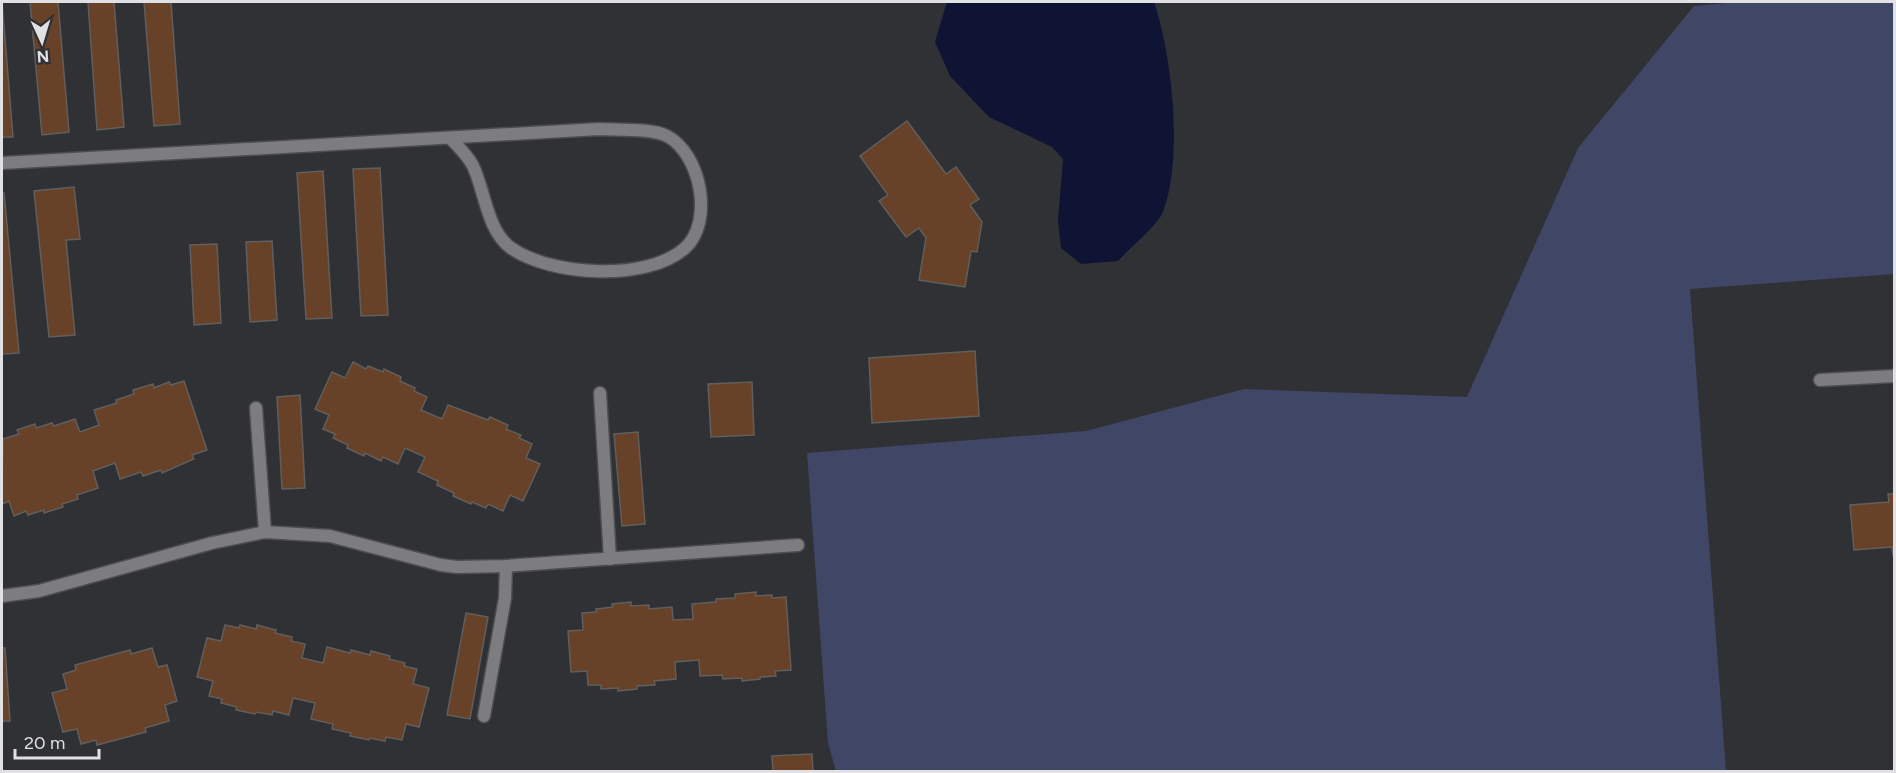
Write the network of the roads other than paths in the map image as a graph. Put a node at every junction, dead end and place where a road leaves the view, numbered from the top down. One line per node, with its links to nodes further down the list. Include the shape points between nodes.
1 (450, 138): 1 (street, via 599,129 666,135 686,154 697,180 701,212 697,234 668,260 645,267 578,270 547,265 509,247 499,235 473,165); 2 (street)
2 (2, 163)
3 (1894, 376): 4 (street)
4 (1820, 380)
5 (600, 393): 9 (street)
6 (256, 408): 7 (street)
7 (265, 532): 10 (street, via 330,536 441,565); 11 (street, via 39,591)
8 (798, 545): 9 (street)
9 (610, 559): 10 (street)
10 (506, 566): 12 (street, via 506,598)
11 (2, 596)
12 (484, 716)

